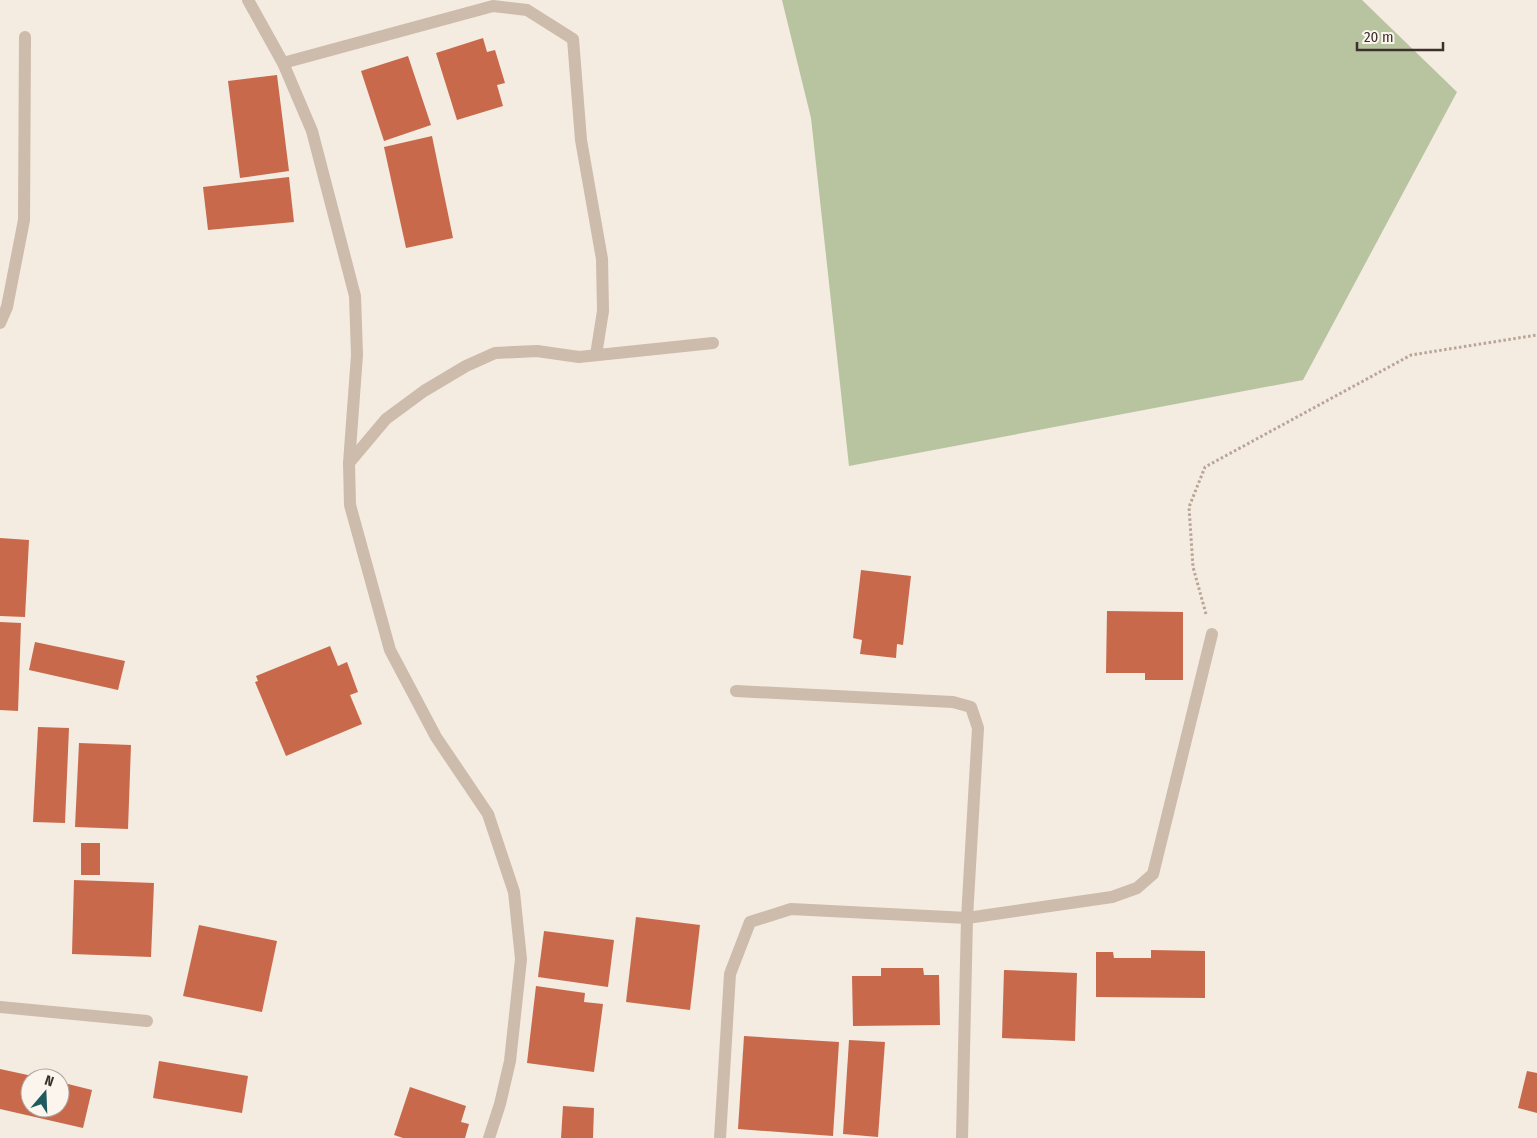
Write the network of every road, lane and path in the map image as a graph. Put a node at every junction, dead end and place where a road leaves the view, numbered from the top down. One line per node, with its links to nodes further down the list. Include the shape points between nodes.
1 (248, 0): 3 (street)
2 (25, 37): 4 (street, via 24,220 7,307)
3 (283, 63): 7 (street, via 493,6 527,10 572,39 581,140 602,259 603,311); 8 (street, via 312,131 355,296 357,355)
4 (0, 322)
5 (1537, 335): 9 (path, via 1411,355 1205,468 1189,506 1193,567)
6 (713, 343): 7 (street)
7 (596, 355): 8 (street, via 579,357 537,351 495,353 424,391 386,419)
8 (349, 463): 14 (street, via 350,505 390,650 436,737 488,814 514,892 521,959 510,1061)
9 (1212, 634): 11 (street, via 1153,874 1137,888 1112,897)
10 (736, 691): 11 (street, via 953,702 971,707 978,728)
11 (966, 918): 15 (street, via 791,909 750,922 730,974); 16 (street)
12 (0, 1007): 13 (street)
13 (146, 1021)
14 (489, 1138)
15 (720, 1138)
16 (962, 1138)

